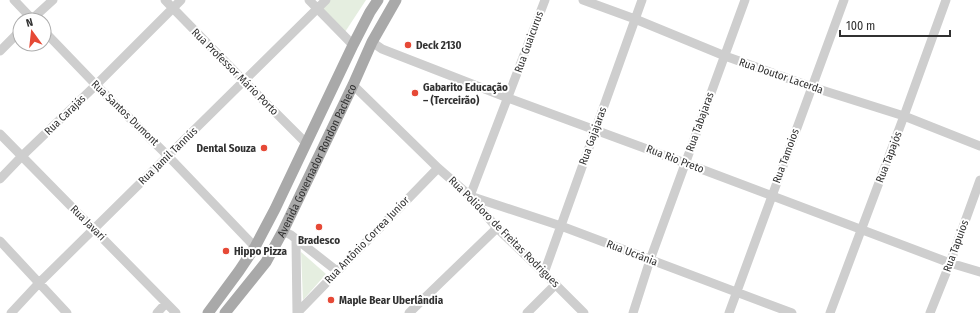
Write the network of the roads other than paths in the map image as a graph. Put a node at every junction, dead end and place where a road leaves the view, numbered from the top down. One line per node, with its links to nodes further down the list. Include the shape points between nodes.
1 (14, 0): 17 (street)
2 (53, 0): 18 (street)
3 (165, 0): 15 (street, Rua Professor Mário Porto)
4 (181, 0): 15 (street, Rua Carajás)
5 (309, 0): 16 (street)
6 (326, 0): 16 (street, Rua Jamil Tannús)
7 (378, 0): 23 (main road, Avenida Governador Rondon Pacheco)
8 (396, 0): 22 (main road, Avenida Governador Rondon Pacheco)
9 (545, 0): 30 (street, Rua Guaicurus)
10 (583, 0): 19 (street, Rua Doutor Lacerda)
11 (642, 0): 19 (street, Rua Gajajaras)
12 (745, 0): 25 (street, Rua Tabajaras)
13 (844, 0): 29 (street, Rua Tamoios)
14 (946, 0): 31 (street, Rua Tapajós)
15 (173, 8): 26 (street, Rua Professor Mário Porto); 27 (street, Rua Carajás)
16 (317, 8): 23 (street); 26 (street, Rua Jamil Tannús)
17 (25, 12)
18 (40, 12)
19 (635, 20): 25 (street, Rua Doutor Lacerda); 32 (street, Rua Gajajaras)
20 (12, 39): 24 (street)
21 (52, 39): 27 (street, Rua Santos Dumont)
22 (372, 42): 28 (main road, Avenida Governador Rondon Pacheco); 30 (street, Rua Rio Preto, via 382,49)
23 (353, 44): 34 (main road, Avenida Governador Rondon Pacheco)
24 (0, 51)
25 (725, 56): 29 (street, Rua Doutor Lacerda); 38 (street, Rua Tabajaras)
26 (244, 81): 34 (street, Rua Professor Mário Porto); 37 (street, Rua Jamil Tannús)
27 (96, 85): 36 (street, Rua Carajás); 37 (street, Rua Santos Dumont)
28 (353, 85): 39 (street, Rua Polidoro de Freitas Rodrigues); 48 (main road, Avenida Governador Rondon Pacheco)
29 (812, 87): 31 (street, Rua Doutor Lacerda); 43 (street, Rua Tamoios)
30 (508, 98): 32 (street, Rua Rio Preto); 42 (street, Rua Guaicurus)
31 (904, 116): 35 (street, Rua Doutor Lacerda); 47 (street, Rua Tapajós)
32 (596, 130): 38 (street, Rua Rio Preto); 44 (street, Rua Gajajaras)
33 (0, 134): 36 (street, Rua Javari)
34 (306, 143): 51 (main road, Avenida Governador Rondon Pacheco)
35 (980, 146)
36 (22, 156): 40 (street, Rua Carajás); 45 (street, Rua Javari)
37 (168, 156): 45 (street, Rua Jamil Tannús); 51 (street, Rua Santos Dumont)
38 (685, 163): 43 (street, Rua Rio Preto); 52 (street, Rua Tabajaras)
39 (438, 168): 42 (street, Rua Polidoro de Freitas Rodrigues); 54 (street, Rua Antônio Correa Junior)
40 (0, 178)
41 (980, 180): 53 (street, Rua Tapuios)
42 (470, 196): 44 (street, Rua Ucrânia); 46 (street, Rua Polidoro de Freitas Rodrigues)
43 (771, 196): 47 (street, Rua Rio Preto); 59 (street, Rua Tamoios)
44 (561, 226): 52 (street, Rua Ucrânia); 56 (street, Rua Gajajaras)
45 (94, 228): 57 (street, Rua Jamil Tannús); 60 (street, Rua Javari)
46 (497, 228): 56 (street, Rua Polidoro de Freitas Rodrigues); 68 (street)
47 (861, 230): 53 (street, Rua Rio Preto); 74 (street, Rua Tapajós)
48 (283, 231): 50 (street); 66 (main road, Avenida Governador Rondon Pacheco, via 266,262)
49 (0, 240): 57 (street)
50 (296, 240): 54 (street); 67 (street)
51 (255, 247): 65 (main road, Avenida Governador Rondon Pacheco)
52 (650, 260): 59 (street, Rua Ucrânia); 71 (street, Rua Tabajaras)
53 (950, 263): 55 (street, Rua Rio Preto); 75 (street, Rua Tapuios)
54 (337, 271): 67 (street, Rua Antônio Correa Junior)
55 (980, 272)
56 (544, 273): 58 (street, Rua Polidoro de Freitas Rodrigues)
57 (38, 283): 61 (street, Rua Jamil Tannús); 62 (street)
58 (556, 284): 69 (street); 70 (street, Rua Polidoro de Freitas Rodrigues)
59 (737, 292): 72 (street, Rua Tamoios); 73 (street, Rua Ucrânia)
60 (166, 303): 63 (street); 64 (street, Rua Javari)
61 (10, 313)
62 (67, 313)
63 (156, 313)
64 (176, 313)
65 (208, 313)
66 (225, 313)
67 (297, 313)
68 (409, 313)
69 (527, 313)
70 (584, 313)
71 (633, 313)
72 (729, 313)
73 (792, 313)
74 (830, 313)
75 (930, 313)

